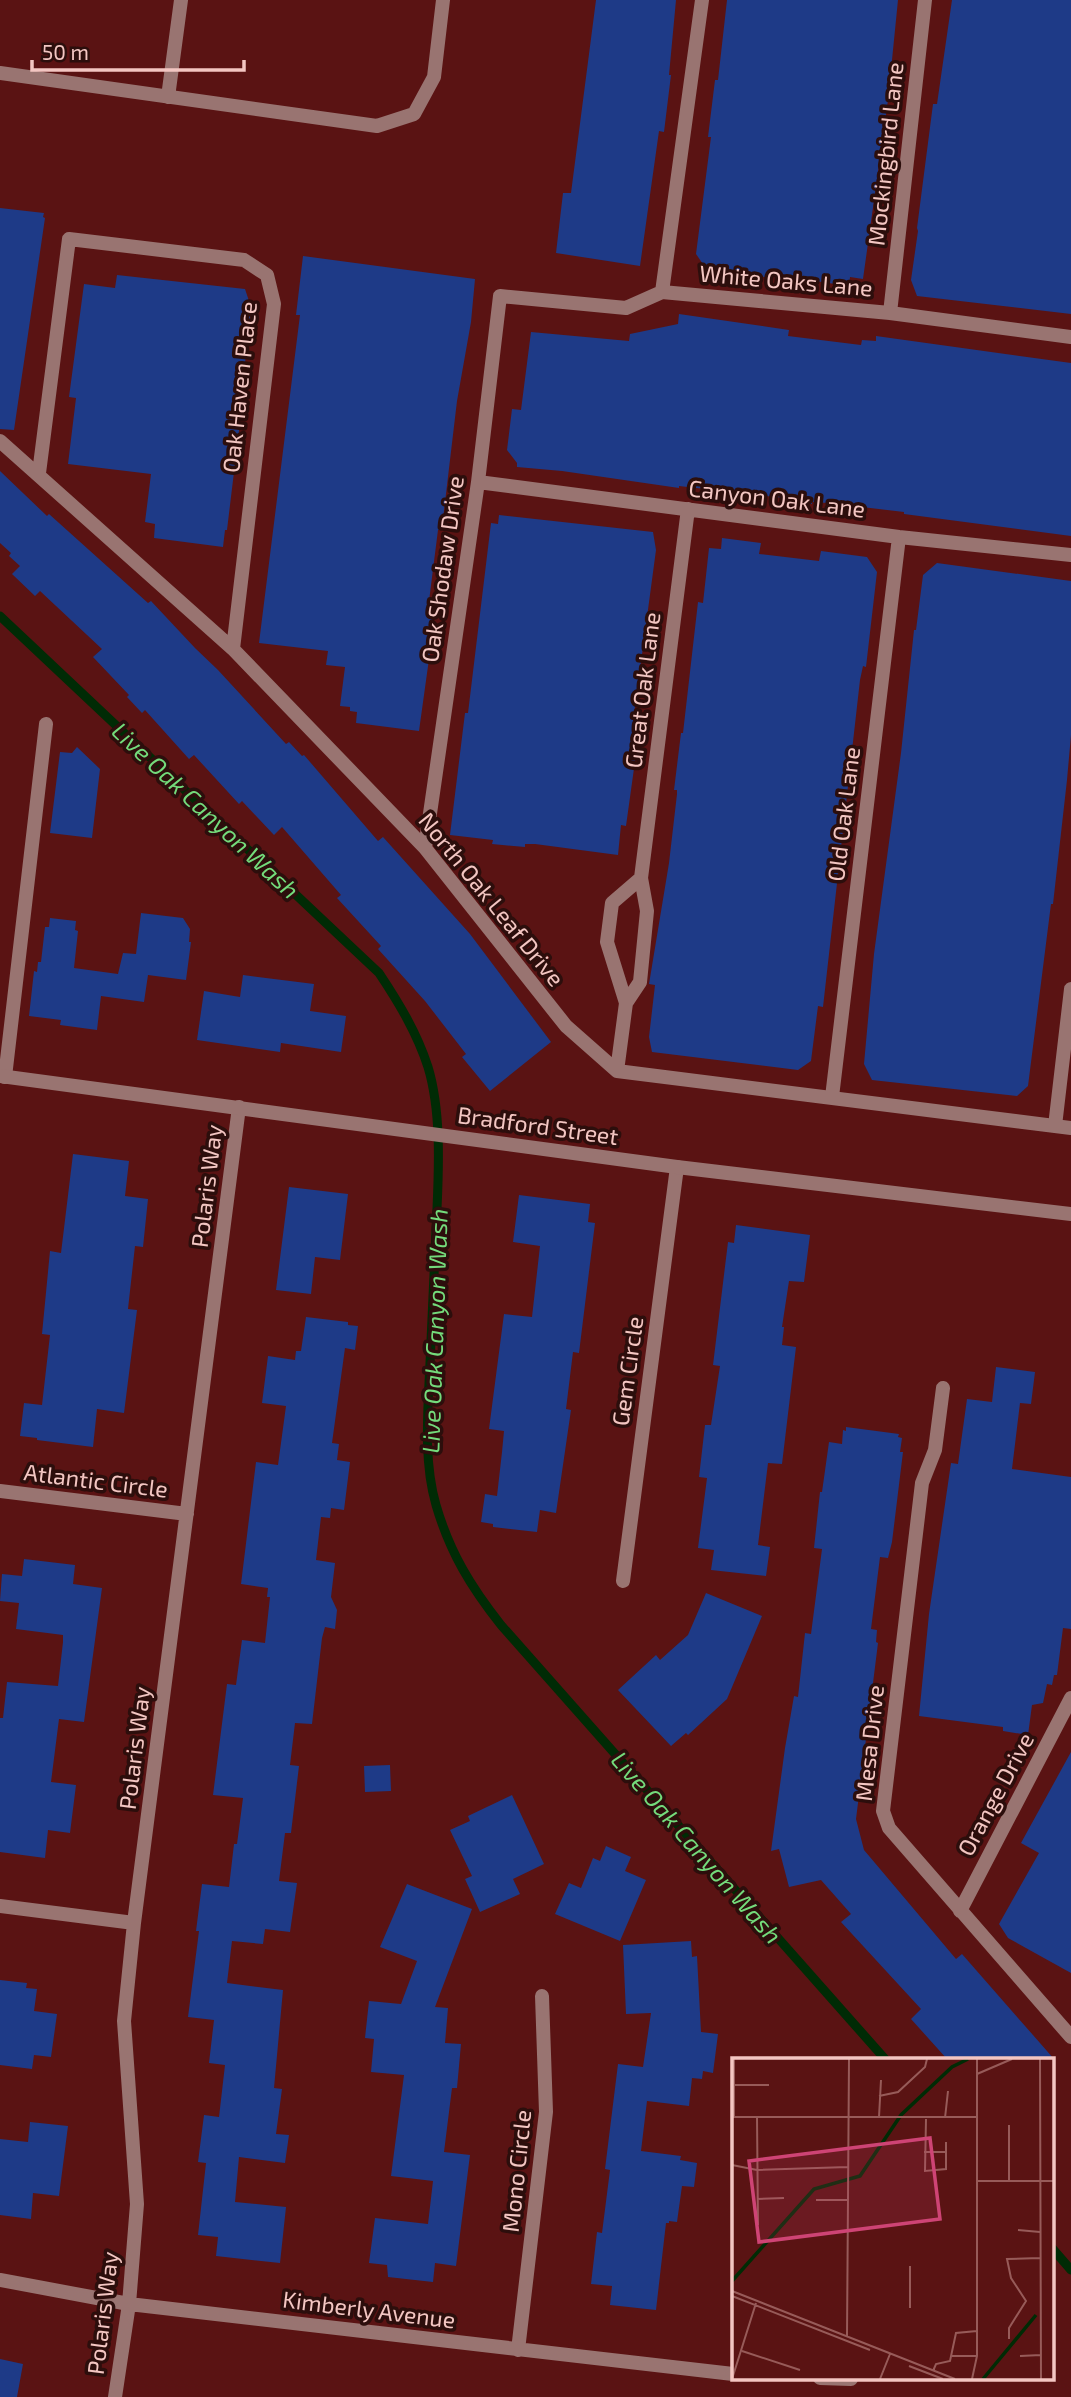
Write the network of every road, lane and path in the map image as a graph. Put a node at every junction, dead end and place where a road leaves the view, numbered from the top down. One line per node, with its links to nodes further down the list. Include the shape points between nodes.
1 (181, 0): 6 (street)
2 (443, 0): 6 (street, via 434,77 414,114 377,126)
3 (925, 0): 9 (street, Mockingbird Lane)
4 (701, 7): 7 (street)
5 (0, 73): 6 (street)
6 (168, 97)
7 (662, 292): 8 (street, White Oaks Lane, via 626,308); 9 (street, White Oaks Lane)
8 (500, 296): 13 (street, Oak Shodaw Drive)
9 (890, 313): 10 (street, White Oaks Lane)
10 (1071, 337)
11 (0, 441): 12 (street, North Oak Leaf Drive)
12 (39, 473): 17 (street, North Oak Leaf Drive); 17 (street, Oak Haven Place, via 69,239 244,260 267,275 274,304)
13 (478, 482): 14 (street, Canyon Oak Lane); 19 (street, Oak Shodaw Drive)
14 (688, 509): 15 (street, Canyon Oak Lane); 20 (street, Great Oak Lane)
15 (899, 537): 16 (street, Canyon Oak Lane); 25 (street, Old Oak Lane)
16 (1071, 555)
17 (233, 649): 19 (street, North Oak Leaf Drive)
18 (46, 724): 24 (street)
19 (425, 848): 23 (street, North Oak Leaf Drive, via 566,1026)
20 (641, 878): 22 (street, Great Oak Lane, via 647,911 640,982); 22 (street, Great Oak Lane, via 612,903 607,942)
21 (1071, 989): 27 (street)
22 (625, 1003): 23 (street, Great Oak Lane)
23 (617, 1071): 25 (street)
24 (2, 1077): 26 (street, Bradford Street)
25 (832, 1097): 27 (street)
26 (239, 1107): 29 (street, Bradford Street); 33 (street, Polaris Way)
27 (1055, 1126): 28 (street)
28 (1071, 1128)
29 (677, 1167): 30 (street, Bradford Street); 34 (street, Gem Circle)
30 (1071, 1214)
31 (943, 1388): 37 (street, Mesa Drive, via 935,1450 922,1483 883,1811 889,1828)
32 (0, 1491): 33 (street, Atlantic Circle)
33 (187, 1514): 38 (street, Polaris Way)
34 (623, 1581)
35 (1071, 1698): 37 (street, Orange Drive)
36 (0, 1906): 38 (street)
37 (960, 1911): 40 (street, Mesa Drive)
38 (134, 1923): 42 (street, Polaris Way, via 124,2021 137,2204)
39 (542, 1996): 43 (street, Mono Circle, via 546,2112)
40 (1071, 2037)
41 (0, 2280): 42 (street, Kimberly Avenue)
42 (128, 2304): 43 (street, Kimberly Avenue); 45 (street, Polaris Way)
43 (518, 2350): 44 (street, Kimberly Avenue)
44 (732, 2374)
45 (115, 2397)

